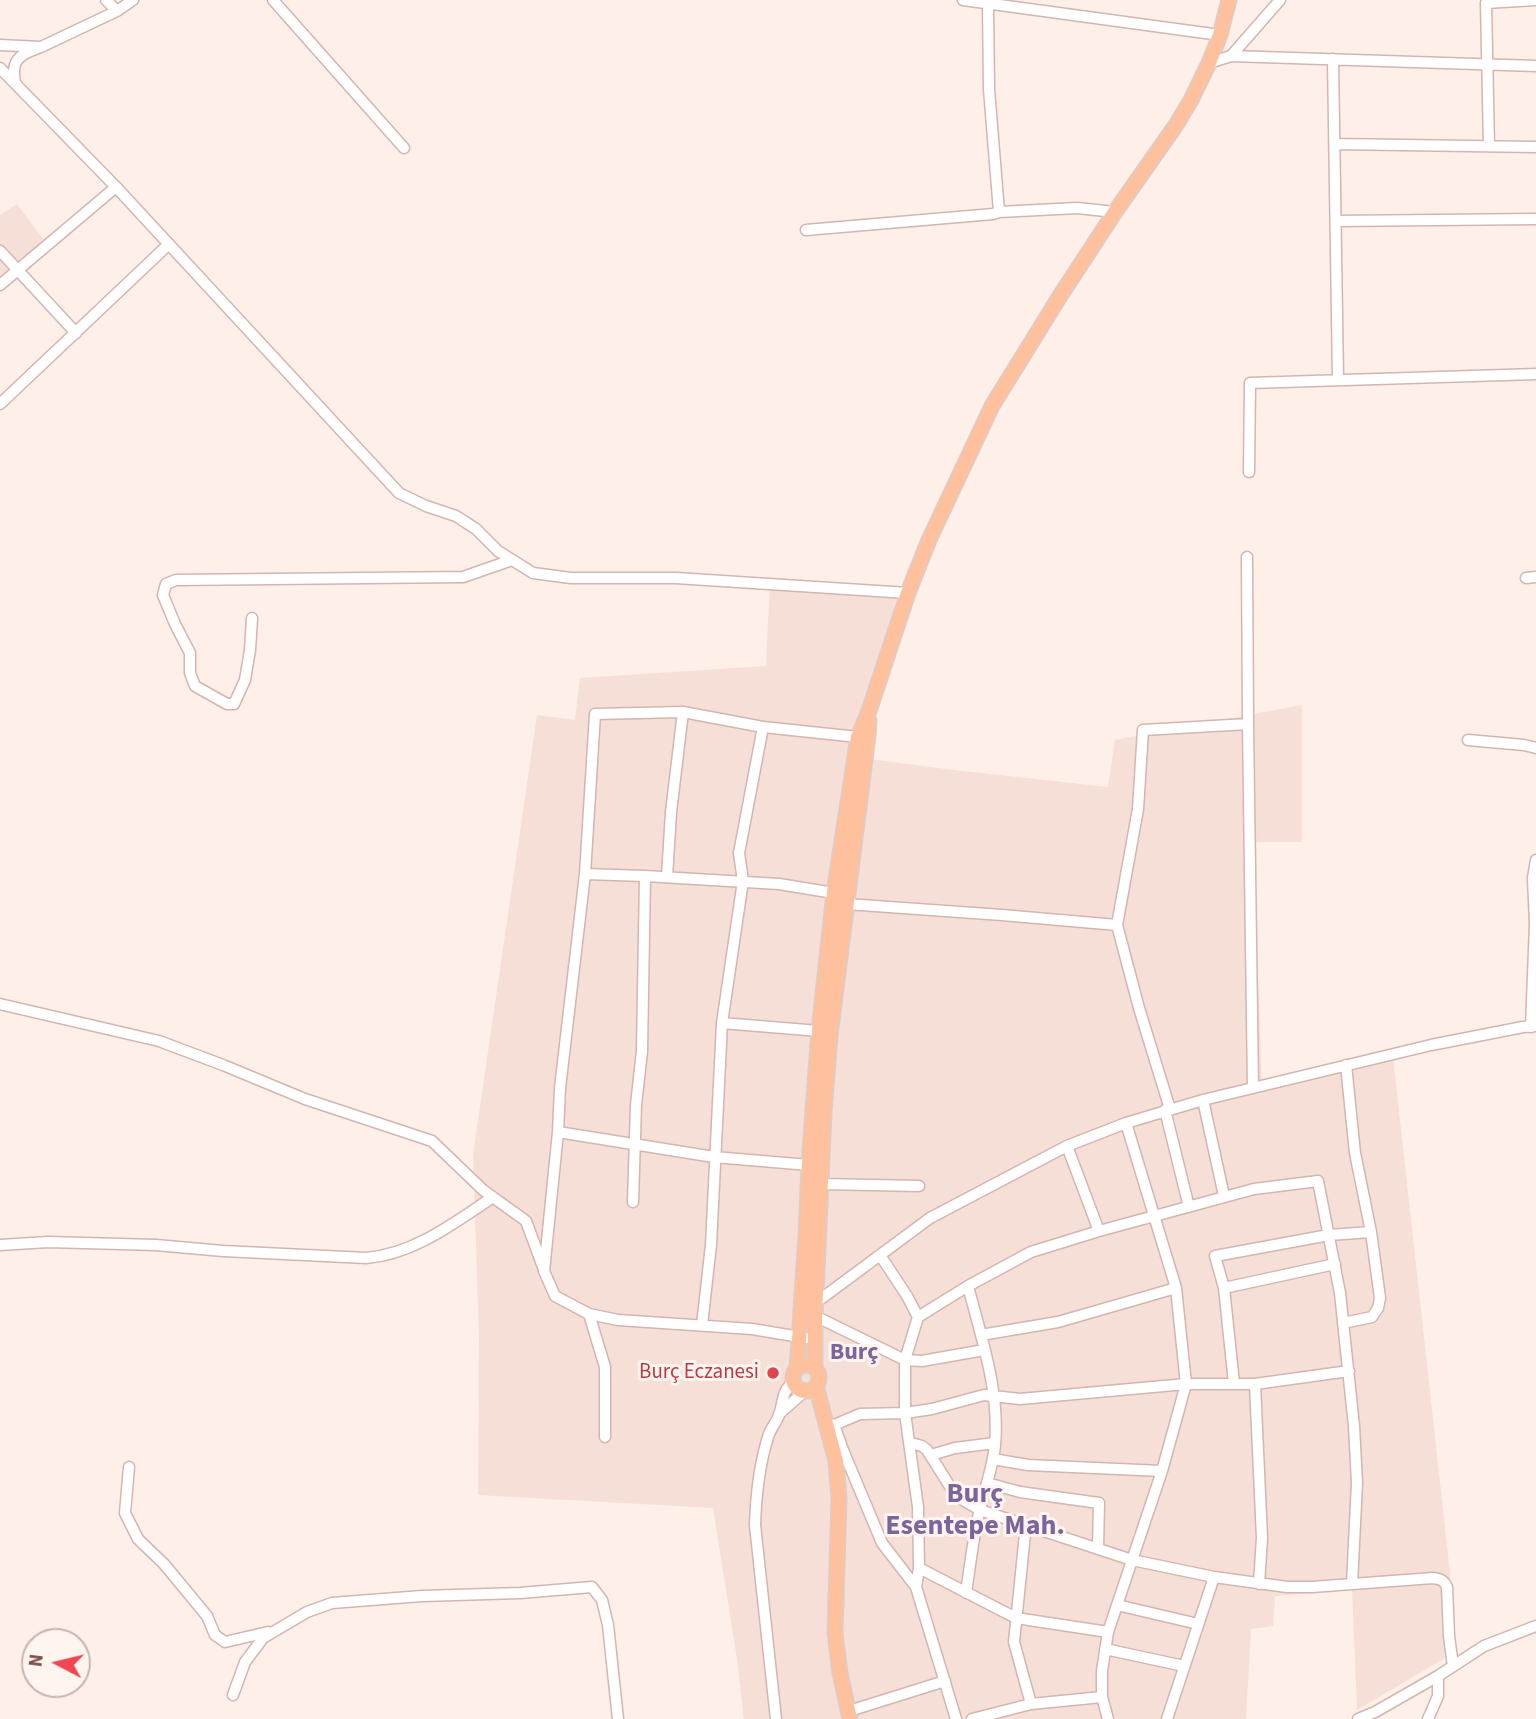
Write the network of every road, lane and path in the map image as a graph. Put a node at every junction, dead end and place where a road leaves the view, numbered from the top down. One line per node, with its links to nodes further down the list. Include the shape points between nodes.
1 (106, 0): 10 (street)
2 (133, 0): 10 (street)
3 (273, 0): 24 (street)
4 (963, 0): 8 (street)
5 (1229, 0): 11 (main road)
6 (1280, 0): 14 (street)
7 (1536, 0): 17 (street, via 1486,3)
8 (988, 4): 9 (street); 26 (street)
9 (1038, 5): 11 (street)
10 (117, 11): 13 (street)
11 (1220, 35): 16 (main road)
12 (0, 45): 13 (street)
13 (40, 47): 20 (street, via 19,57 12,70)
14 (1231, 56): 15 (street); 16 (street)
15 (1333, 59): 17 (street); 21 (street)
16 (1209, 63): 27 (main road, via 1176,125)
17 (1487, 65): 18 (street); 22 (street)
18 (1536, 66)
19 (0, 68): 20 (street)
20 (15, 83): 25 (street)
21 (1335, 144): 22 (street); 29 (street)
22 (1489, 146): 23 (street)
23 (1536, 147)
24 (404, 148)
25 (116, 187): 31 (street); 33 (street)
26 (999, 212): 27 (street, via 1077,208); 30 (street)
27 (1115, 212): 42 (main road, via 992,406)
28 (1536, 219): 29 (street)
29 (1336, 221): 37 (street)
30 (806, 230)
31 (169, 244): 35 (street); 41 (street, via 400,493 456,516)
32 (0, 251): 33 (street)
33 (18, 270): 34 (street); 35 (street)
34 (0, 285)
35 (75, 333): 38 (street)
36 (1536, 374): 37 (street)
37 (1338, 380): 39 (street, via 1250,383)
38 (1, 401)
39 (1249, 472)
40 (1247, 557): 46 (street)
41 (512, 560): 42 (street, via 533,573 571,578 676,578); 43 (street, via 463,577 176,580 166,584 163,595 190,653 195,686 228,704 234,704 245,680)
42 (908, 593): 44 (main road)
43 (252, 618)
44 (869, 711): 48 (main road); 57 (main road)
45 (683, 712): 47 (street); 52 (street, via 595,714); 54 (street)
46 (1248, 724): 58 (street, via 1143,730 1138,809); 64 (street)
47 (763, 727): 48 (street); 55 (street, via 739,853)
48 (858, 737): 56 (main road)
49 (1468, 740): 50 (street)
50 (1536, 748)
51 (1536, 860): 61 (street)
52 (585, 874): 53 (street); 68 (street)
53 (645, 876): 54 (street); 69 (street, via 642,1051)
54 (667, 877): 55 (street)
55 (743, 881): 56 (street); 60 (street)
56 (834, 893): 57 (main road)
57 (842, 913): 58 (street, via 1002,915); 62 (main road); 73 (main road)
58 (1117, 925): 66 (street)
59 (0, 1004): 76 (street, via 159,1041 305,1100 432,1141)
60 (722, 1023): 62 (street); 71 (street)
61 (1534, 1026): 63 (street)
62 (820, 1031): 72 (main road)
63 (1346, 1065): 64 (street); 82 (street, via 1357,1164)
64 (1253, 1088): 65 (street)
65 (1203, 1100): 66 (street); 75 (street)
66 (1167, 1110): 67 (street); 78 (street)
67 (1126, 1123): 70 (street); 80 (street)
68 (558, 1132): 69 (street); 79 (street)
69 (635, 1144): 71 (street); 77 (street)
70 (1067, 1146): 81 (street); 86 (street, via 930,1218)
71 (714, 1157): 72 (street); 96 (street)
72 (809, 1165): 92 (main road)
73 (821, 1184): 74 (street); 92 (main road)
74 (919, 1186)
75 (1224, 1196): 78 (street); 84 (street, via 1318,1181)
76 (493, 1198): 83 (street, via 526,1220); 85 (street, via 431,1237 379,1257 156,1245)
77 (633, 1202)
78 (1189, 1208): 80 (street)
79 (549, 1214): 83 (street); 88 (street)
80 (1153, 1217): 81 (street); 91 (street)
81 (1099, 1231): 89 (street, via 1031,1252)
82 (1371, 1232): 84 (street); 95 (street, via 1378,1308 1372,1317)
83 (530, 1234): 88 (street)
84 (1329, 1235): 87 (street); 90 (street, via 1215,1256)
85 (0, 1245)
86 (880, 1255): 92 (street); 94 (street)
87 (1335, 1265): 90 (street); 95 (street)
88 (544, 1271): 93 (street, via 555,1296)
89 (968, 1286): 94 (street); 97 (street)
90 (1224, 1287): 105 (street)
91 (1176, 1288): 97 (street, via 1058,1321); 106 (street)
92 (810, 1312): 98 (main road); 99 (main road); 101 (street)
93 (589, 1314): 96 (street); 113 (street, via 604,1367)
94 (918, 1317): 101 (street)
95 (1343, 1323): 103 (street)
96 (702, 1325): 98 (street)
97 (981, 1335): 100 (street)
98 (799, 1338): 99 (street); 104 (main road)
99 (815, 1339): 102 (main road)
100 (984, 1350): 101 (street, via 922,1362); 109 (street)
101 (905, 1360): 110 (street)
102 (815, 1368): 104 (main road, via 800,1367); 108 (main road, via 819,1379)
103 (1349, 1371): 107 (street); 128 (street, via 1357,1483)
104 (795, 1375): 108 (main road, via 798,1388); 111 (street)
105 (1234, 1383): 106 (street); 107 (street)
106 (1185, 1384): 109 (street, via 1020,1399); 119 (street)
107 (1255, 1384): 127 (street, via 1262,1538)
108 (811, 1388): 111 (street); 112 (main road)
109 (994, 1397): 110 (street, via 984,1395); 115 (street)
110 (905, 1413): 112 (street, via 860,1414); 114 (street)
111 (779, 1414): 148 (street, via 763,1454 755,1525)
112 (830, 1424): 129 (street, via 882,1543); 146 (main road, via 839,1499 835,1633)
113 (605, 1437)
114 (911, 1443): 116 (street); 125 (street)
115 (995, 1443): 116 (street); 117 (street)
116 (931, 1455): 121 (street, via 956,1496)
117 (993, 1459): 119 (street, via 1028,1465); 120 (street)
118 (129, 1467): 135 (street, via 125,1513 138,1539 207,1616 215,1634 225,1642)
119 (1162, 1471): 124 (street)
120 (987, 1483): 121 (street); 123 (street, via 1099,1503)
121 (979, 1510): 122 (street); 130 (street)
122 (1026, 1524): 123 (street); 132 (street)
123 (1098, 1548): 124 (street)
124 (1132, 1560): 126 (street); 131 (street)
125 (919, 1568): 129 (street); 130 (street)
126 (1214, 1577): 127 (street); 133 (street)
127 (1259, 1584): 128 (street)
128 (1352, 1584): 139 (street, via 1433,1578 1444,1582)
129 (916, 1587): 141 (street)
130 (966, 1592): 132 (street)
131 (1117, 1605): 133 (street); 136 (street)
132 (1016, 1618): 136 (street); 144 (street, via 1014,1642)
133 (1198, 1624): 138 (street)
134 (1536, 1626): 139 (street, via 1484,1646)
135 (274, 1631): 142 (street, via 245,1662); 147 (street, via 332,1603 592,1587 602,1600 608,1625)
136 (1108, 1632): 137 (street)
137 (1105, 1649): 138 (street); 143 (street)
138 (1184, 1665): 152 (street)
139 (1453, 1666): 140 (street)
140 (1438, 1676): 153 (street); 154 (street, via 1438,1696)
141 (945, 1681): 146 (street); 149 (street)
142 (233, 1695)
143 (1102, 1697): 144 (street); 151 (street)
144 (1031, 1704): 145 (street)
145 (1017, 1714): 150 (street)
146 (850, 1715)
147 (618, 1719)
148 (776, 1719)
149 (957, 1719)
150 (972, 1719)
151 (1108, 1719)
152 (1167, 1719)
153 (1358, 1719)
154 (1428, 1719)

